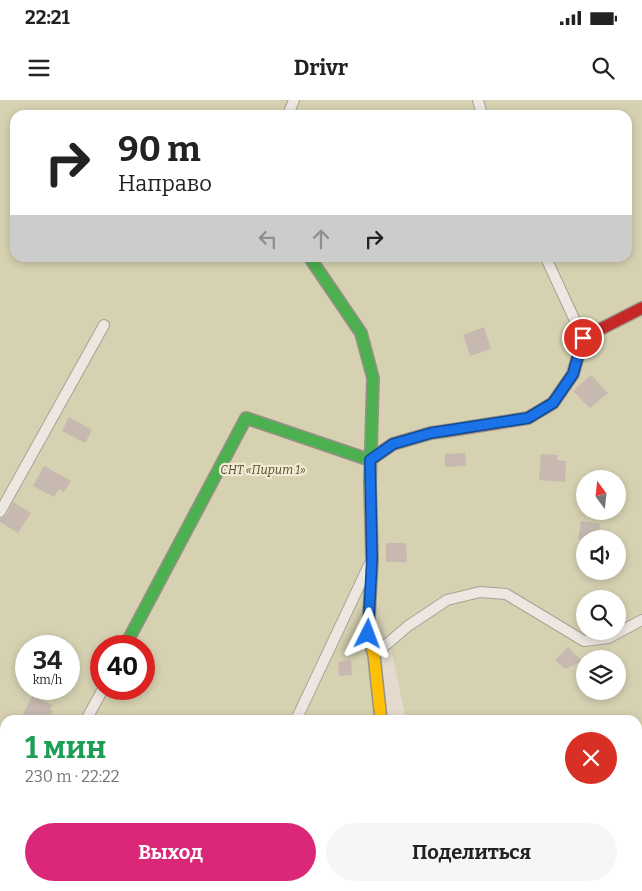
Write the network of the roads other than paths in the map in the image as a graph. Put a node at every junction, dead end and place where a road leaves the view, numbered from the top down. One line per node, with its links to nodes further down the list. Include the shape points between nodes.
1 (313, 262): 6 (street, via 361,333 373,378)
2 (548, 262): 5 (street)
3 (642, 308): 5 (street)
4 (104, 325): 7 (street)
5 (583, 338): 6 (street, via 573,374 553,403 528,418 431,433 393,444)
6 (370, 460): 8 (street); 10 (street, via 246,418)
7 (0, 512)
8 (372, 559): 11 (street, via 368,634); 14 (street)
9 (642, 620): 11 (street, via 608,638 584,641 506,594 480,592 447,600 408,626)
10 (131, 635)
11 (374, 655): 15 (street)
12 (97, 700): 13 (street)
13 (89, 715)
14 (298, 715)
15 (380, 715)

